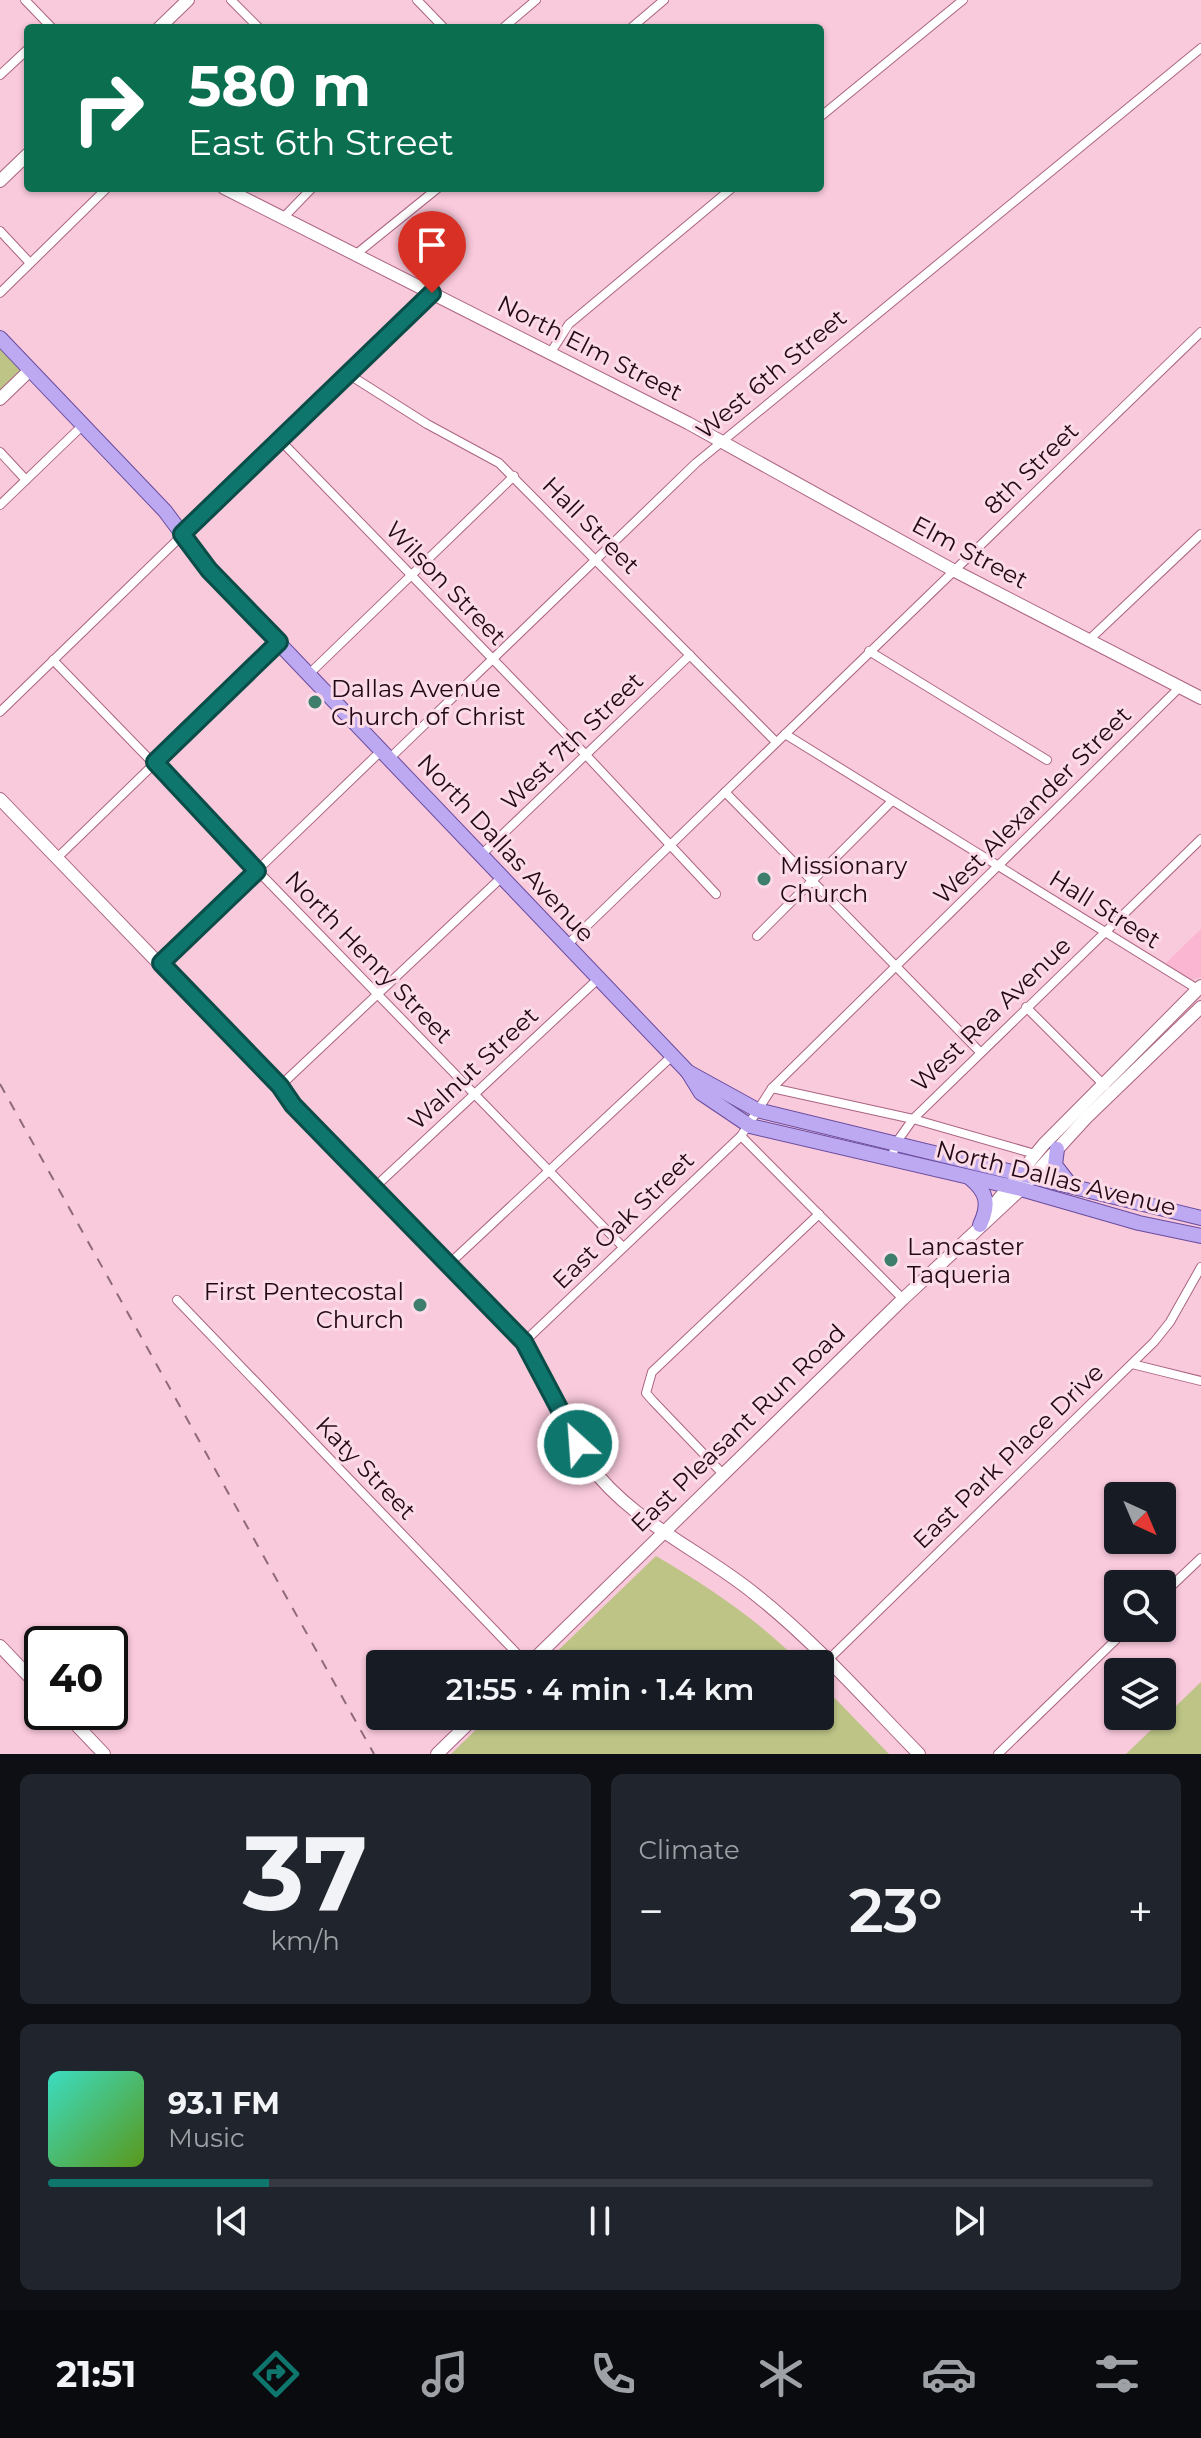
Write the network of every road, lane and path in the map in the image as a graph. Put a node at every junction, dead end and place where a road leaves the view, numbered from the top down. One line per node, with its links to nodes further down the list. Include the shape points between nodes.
1 (25, 0): 8 (street)
2 (188, 0): 9 (street)
3 (231, 0): 10 (street)
4 (417, 0): 11 (street)
5 (536, 0): 12 (street)
6 (664, 0): 13 (street)
7 (963, 0): 17 (street)
8 (48, 24)
9 (163, 24)
10 (255, 24)
11 (440, 24)
12 (508, 24)
13 (636, 24)
14 (1201, 48): 39 (street, West 6th Street)
15 (24, 53): 16 (street)
16 (0, 75)
17 (824, 114)
18 (24, 158): 19 (street)
19 (0, 181)
20 (103, 192): 28 (street)
21 (232, 192): 25 (street, North Elm Street)
22 (308, 192): 25 (street)
23 (433, 192): 27 (street)
24 (727, 192): 33 (street, via 569,324)
25 (283, 218): 27 (street, North Elm Street)
26 (0, 231): 28 (street)
27 (355, 255): 30 (street, North Elm Street)
28 (30, 263): 29 (street)
29 (0, 293)
30 (432, 293): 33 (street, North Elm Street); 35 (street)
31 (1201, 332): 47 (street, 8th Street)
32 (0, 338): 34 (main road, North Dallas Avenue)
33 (551, 352): 39 (street, North Elm Street)
34 (30, 370): 36 (street); 37 (main road, North Dallas Avenue)
35 (348, 374): 38 (street); 41 (street, Hall Street)
36 (0, 399)
37 (83, 425): 42 (street); 44 (main road, North Dallas Avenue)
38 (280, 440): 44 (street); 48 (street, Wilson Street)
39 (721, 441): 46 (street, West 6th Street); 47 (street, Elm Street)
40 (0, 452): 42 (street)
41 (514, 476): 46 (street, Hall Street); 48 (street)
42 (26, 480): 43 (street)
43 (0, 505)
44 (182, 534): 50 (main road, North Dallas Avenue); 54 (street)
45 (1201, 534): 49 (street)
46 (596, 558): 52 (street, Hall Street); 53 (street, West 6th Street)
47 (953, 570): 49 (street, Elm Street); 51 (street, 8th Street)
48 (411, 576): 53 (street, Wilson Street); 55 (street)
49 (1091, 638): 56 (street, Elm Street)
50 (279, 642): 55 (main road, North Dallas Avenue); 66 (street)
51 (869, 651): 61 (street, 8th Street); 65 (street)
52 (690, 655): 62 (street, Hall Street); 64 (street, West 7th Street)
53 (491, 657): 63 (street, West 6th Street); 64 (street, Wilson Street)
54 (53, 660): 59 (street); 66 (street, North Henry Street)
55 (309, 674): 63 (main road, North Dallas Avenue)
56 (1180, 687): 58 (street, Elm Street); 74 (street, West Alexander Street)
57 (0, 694): 59 (street)
58 (1201, 698)
59 (9, 703): 60 (street)
60 (0, 712)
61 (785, 734): 62 (street, 8th Street); 69 (street, Hall Street)
62 (776, 742): 67 (street)
63 (387, 753): 72 (main road, North Dallas Avenue); 75 (street, West 6th Street)
64 (586, 755): 71 (street, Wilson Street); 72 (street, West 7th Street)
65 (1047, 760)
66 (155, 762): 73 (street); 75 (street, North Henry Street)
67 (725, 792): 71 (street); 77 (street)
68 (0, 799): 73 (street)
69 (892, 801): 74 (street, Hall Street); 77 (street)
70 (1201, 839): 79 (street, West Rea Avenue)
71 (671, 846): 78 (street, Wilson Street); 81 (street)
72 (481, 855): 76 (main road, North Dallas Avenue)
73 (57, 858): 82 (street)
74 (1000, 868): 79 (street, Hall Street); 83 (street, West Alexander Street)
75 (257, 871): 82 (street, West 6th Street); 86 (street, North Henry Street)
76 (502, 877): 81 (main road, North Dallas Avenue); 86 (street)
77 (810, 879): 80 (street); 83 (street)
78 (716, 894)
79 (1104, 933): 85 (street, Hall Street); 87 (street, West Rea Avenue)
80 (757, 936)
81 (567, 945): 84 (main road, North Dallas Avenue)
82 (161, 963): 93 (street)
83 (897, 968): 89 (street); 94 (street, West Alexander Street)
84 (598, 979): 90 (main road, North Dallas Avenue); 95 (street, Walnut Street)
85 (1200, 989): 92 (street)
86 (378, 995): 93 (street); 95 (street, North Henry Street)
87 (1026, 1007): 89 (street, West Rea Avenue); 92 (street)
88 (1201, 1007): 96 (street)
89 (980, 1052): 98 (street, West Rea Avenue)
90 (671, 1057): 91 (main road, North Dallas Avenue); 104 (street)
91 (688, 1072): 97 (main road, North Dallas Avenue); 99 (main road, North Dallas Avenue, via 701,1093)
92 (1102, 1082): 96 (street); 102 (street)
93 (280, 1086): 108 (street)
94 (772, 1088): 97 (street, West Alexander Street); 98 (street, North Dallas Avenue)
95 (475, 1093): 104 (street, North Henry Street); 108 (street, Walnut Street)
96 (1113, 1093): 101 (street)
97 (757, 1110): 99 (street, West Alexander Street); 100 (main road, North Dallas Avenue)
98 (913, 1119): 100 (street, West Rea Avenue); 102 (street, North Dallas Avenue)
99 (745, 1131): 103 (main road, North Dallas Avenue); 111 (street); 116 (street, East Oak Street)
100 (896, 1143): 103 (street, West Rea Avenue); 105 (main road, North Dallas Avenue)
101 (1057, 1149): 105 (street); 107 (main road, via 1055,1165)
102 (1035, 1154): 105 (street)
103 (891, 1160): 106 (main road, North Dallas Avenue)
104 (549, 1168): 116 (street, North Henry Street); 117 (street)
105 (1026, 1173): 107 (main road, North Dallas Avenue); 109 (street, East Pleasant Run Road)
106 (970, 1178): 109 (main road, North Dallas Avenue); 114 (main road, via 987,1202)
107 (1070, 1184): 110 (main road, North Dallas Avenue)
108 (376, 1186): 117 (street)
109 (1014, 1187): 113 (main road, North Dallas Avenue); 114 (street, East Pleasant Run Road)
110 (1143, 1205): 112 (main road, North Dallas Avenue); 113 (main road)
111 (819, 1214): 119 (street); 124 (street, via 652,1372 646,1393)
112 (1201, 1218)
113 (1139, 1223): 115 (main road, North Dallas Avenue)
114 (980, 1225): 119 (street, East Pleasant Run Road)
115 (1201, 1236)
116 (623, 1247): 121 (street, East Oak Street)
117 (449, 1264): 121 (street)
118 (1201, 1267): 122 (street, East Park Place Drive, via 1170,1322)
119 (903, 1299): 124 (street, East Pleasant Run Road)
120 (177, 1300): 130 (street, Katy Street)
121 (524, 1342): 125 (street, via 594,1472)
122 (1132, 1364): 123 (street); 133 (street, East Park Place Drive)
123 (1201, 1381)
124 (723, 1474): 125 (street, East Pleasant Run Road)
125 (662, 1533): 131 (street, East Pleasant Run Road); 132 (street, via 754,1593)
126 (1201, 1558): 127 (street)
127 (1176, 1582)
128 (1114, 1642): 141 (street)
129 (0, 1646): 135 (street)
130 (514, 1650)
131 (542, 1650)
132 (815, 1650)
133 (834, 1654)
134 (834, 1668): 140 (street)
135 (24, 1671)
136 (81, 1730): 138 (street)
137 (462, 1730): 139 (street)
138 (104, 1754)
139 (437, 1754)
140 (919, 1754)
141 (998, 1754)

